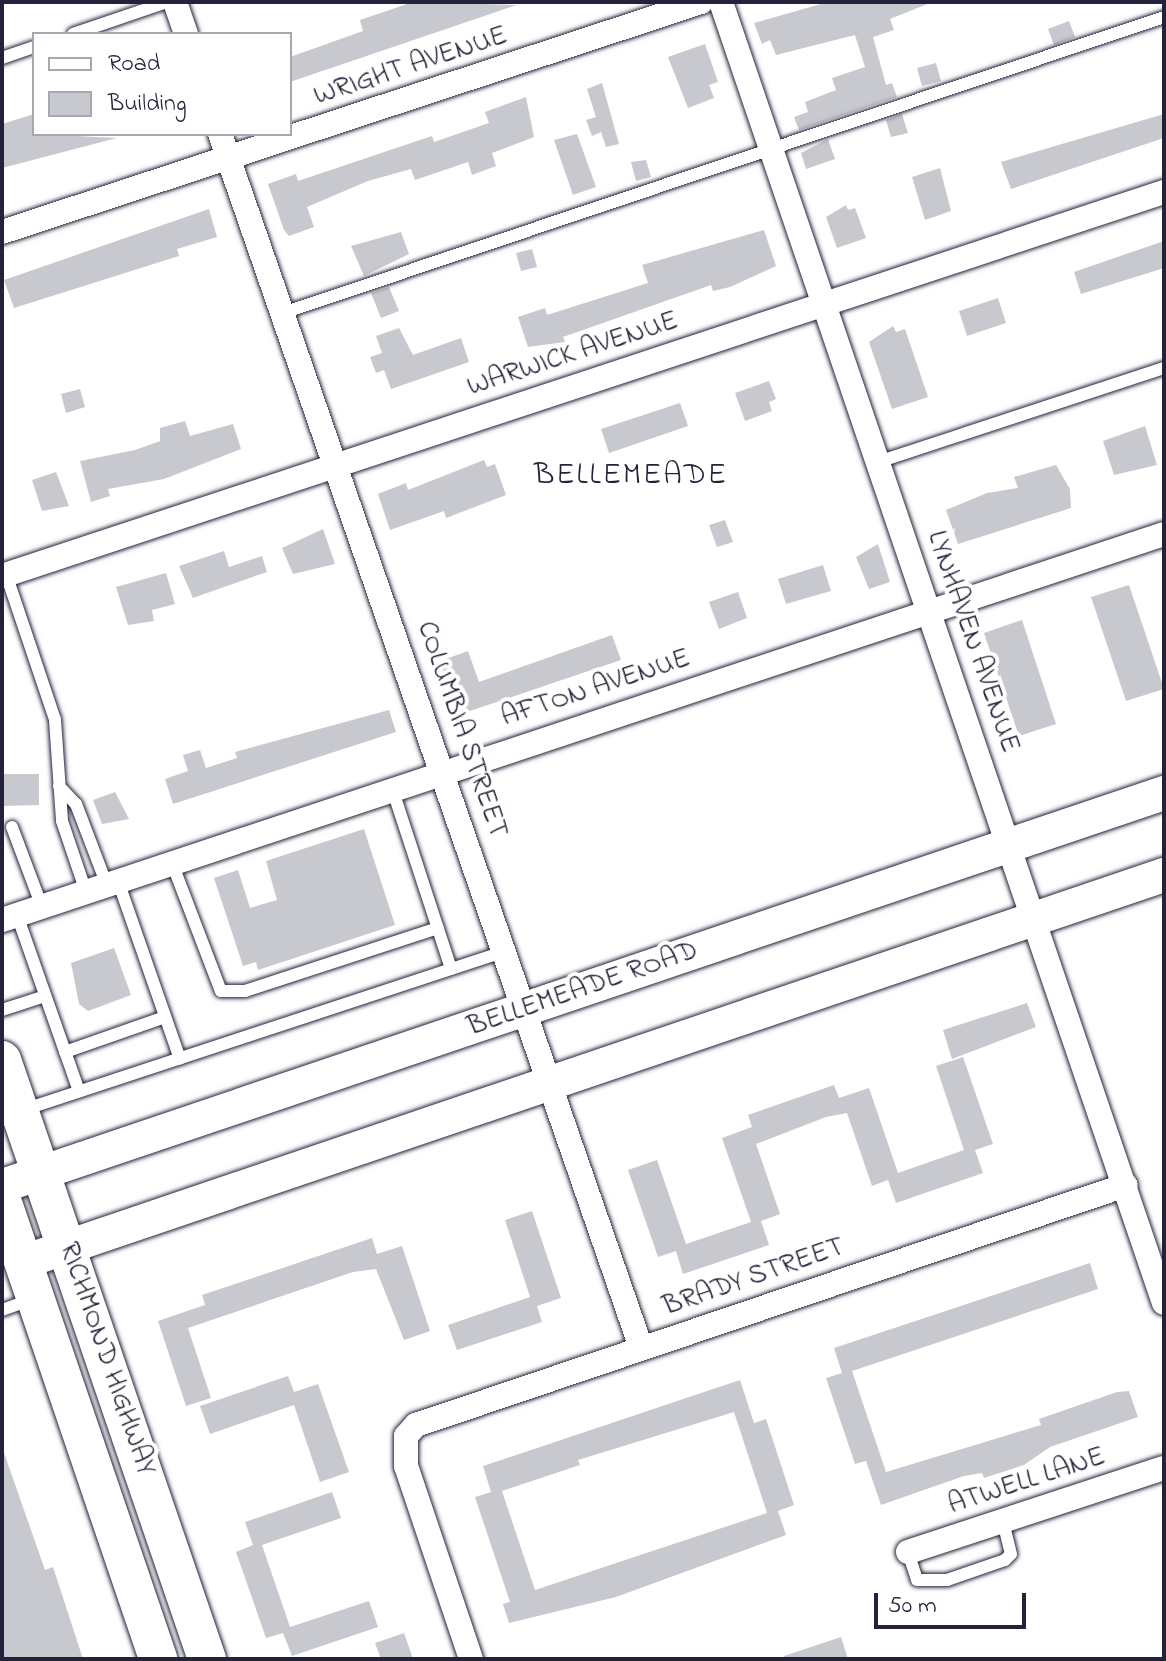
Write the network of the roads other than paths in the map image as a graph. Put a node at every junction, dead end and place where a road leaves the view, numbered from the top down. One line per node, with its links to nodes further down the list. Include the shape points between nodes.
1 (167, 2): 6 (lane)
2 (175, 2): 7 (street)
3 (701, 2): 12 (street, WRIGHT AVENUE)
4 (721, 2): 11 (street, LYNHAVEN AVENUE)
5 (1164, 17): 11 (lane)
6 (79, 32)
7 (185, 32)
8 (32, 48): 9 (lane)
9 (2, 58)
10 (221, 136): 12 (street, COLUMBIA STREET)
11 (771, 149): 15 (street, LYNHAVEN AVENUE); 16 (lane)
12 (228, 159): 14 (street, WRIGHT AVENUE); 16 (street, COLUMBIA STREET)
13 (1164, 192): 15 (street, WARWICK AVENUE)
14 (2, 232)
15 (824, 304): 18 (street, LYNHAVEN AVENUE); 19 (street, WARWICK AVENUE)
16 (283, 313): 19 (street, COLUMBIA STREET)
17 (1164, 368): 18 (lane)
18 (878, 462): 22 (street, LYNHAVEN AVENUE)
19 (337, 465): 21 (street, WARWICK AVENUE); 23 (street, COLUMBIA STREET)
20 (1164, 534): 22 (street, AFTON AVENUE)
21 (4, 575): 24 (lane, via 55,720)
22 (928, 611): 23 (street, AFTON AVENUE); 28 (street, LYNHAVEN AVENUE)
23 (443, 771): 25 (street, AFTON AVENUE); 36 (street, COLUMBIA STREET)
24 (59, 786): 31 (lane, via 80,813); 31 (lane, via 62,821)
25 (392, 788): 29 (street, AFTON AVENUE); 35 (lane)
26 (1164, 793): 28 (main road, BELLEMEADE ROAD)
27 (12, 827): 32 (lane)
28 (1010, 845): 34 (street, LYNHAVEN AVENUE); 39 (main road, BELLEMEADE ROAD)
29 (172, 863): 31 (street, AFTON AVENUE); 35 (lane, via 221,991 245,991)
30 (1164, 875): 34 (main road)
31 (103, 886): 32 (street, AFTON AVENUE); 41 (lane)
32 (42, 907): 33 (street, AFTON AVENUE)
33 (10, 918): 38 (lane)
34 (1035, 918): 45 (main road); 49 (street, LYNHAVEN AVENUE)
35 (438, 928): 37 (lane)
36 (506, 951): 37 (lane); 39 (street, COLUMBIA STREET)
37 (451, 969): 43 (lane)
38 (45, 996): 40 (lane); 42 (lane)
39 (527, 1009): 45 (street, COLUMBIA STREET); 48 (main road, BELLEMEADE ROAD)
40 (2, 1010)
41 (165, 1017): 42 (lane); 43 (lane)
42 (65, 1052): 46 (lane)
43 (180, 1059): 46 (lane)
44 (2, 1060): 47 (main road, RICHMOND HIGHWAY)
45 (551, 1082): 52 (main road); 56 (street, COLUMBIA STREET)
46 (79, 1091): 47 (lane)
47 (20, 1111): 48 (main road, RICHMOND HIGHWAY)
48 (42, 1172): 50 (main road, BELLEMEADE ROAD); 52 (main road, RICHMOND HIGHWAY)
49 (1126, 1185): 54 (street, LYNHAVEN AVENUE); 56 (street, BRADY STREET)
50 (2, 1186)
51 (2, 1200): 53 (main road, RICHMOND HIGHWAY)
52 (68, 1247): 53 (main road); 61 (main road, RICHMOND HIGHWAY)
53 (23, 1262): 55 (main road, RICHMOND HIGHWAY)
54 (1164, 1303)
55 (19, 1304): 60 (main road, RICHMOND HIGHWAY)
56 (641, 1348): 62 (street, BRADY STREET, via 430,1418 406,1436 406,1466)
57 (1164, 1468): 58 (street, ATWELL LANE)
58 (1003, 1521): 59 (street, ATWELL LANE); 59 (lane, via 1011,1554 947,1580 917,1580)
59 (908, 1552)
60 (158, 1659)
61 (207, 1659)
62 (471, 1659)

